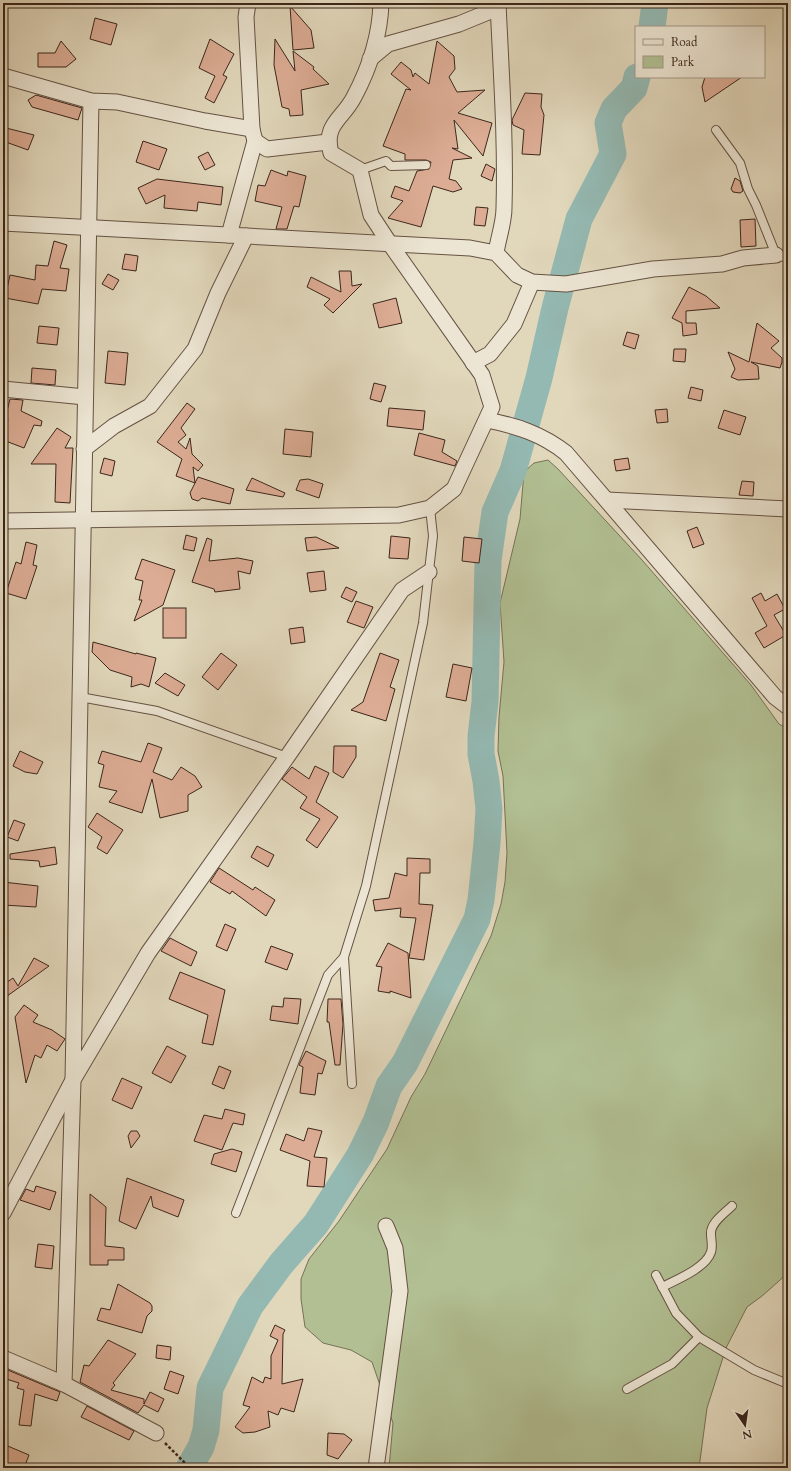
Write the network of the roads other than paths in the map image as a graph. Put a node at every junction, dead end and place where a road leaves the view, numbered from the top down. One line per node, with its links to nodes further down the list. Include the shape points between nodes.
1 (248, 3): 8 (street, via 246,17)
2 (381, 3): 4 (street, via 378,31)
3 (498, 5): 4 (street, via 459,24 388,44); 17 (street, via 505,143 504,209)
4 (370, 59): 9 (street, via 354,99 336,120)
5 (3, 76): 6 (street)
6 (91, 101): 8 (street, via 117,102 205,121); 13 (street)
7 (716, 130): 18 (lane, via 740,163 748,189)
8 (254, 135): 9 (street, via 267,149); 14 (street)
9 (328, 142): 11 (street, via 332,154)
10 (426, 165): 11 (lane, via 392,166 386,162)
11 (360, 170): 16 (street, via 371,215)
12 (3, 223): 13 (street)
13 (88, 228): 14 (street); 22 (street)
14 (230, 235): 15 (street)
15 (246, 236): 16 (street); 24 (street, via 218,293 195,349 150,406 114,426)
16 (390, 244): 17 (street, via 444,246); 20 (street)
17 (496, 253): 19 (street, via 516,275)
18 (782, 256): 19 (street, via 653,269 566,284)
19 (532, 282): 20 (street, via 514,324 490,354)
20 (473, 363): 23 (street, via 482,375 492,407)
21 (3, 389): 22 (street)
22 (84, 397): 24 (street)
23 (487, 420): 25 (street, via 526,430 556,445); 26 (street, via 454,489)
24 (84, 449): 28 (street)
25 (607, 500): 27 (street); 32 (street, via 775,697)
26 (430, 508): 28 (street, via 400,515); 30 (lane, via 433,536)
27 (788, 509)
28 (83, 520): 29 (street); 31 (street)
29 (3, 521)
30 (429, 572): 33 (street, via 402,590); 34 (lane, via 423,623 366,886)
31 (80, 697): 33 (lane, via 157,711); 35 (street)
32 (788, 708)
33 (287, 757): 35 (street, via 148,953)
34 (344, 957): 36 (lane); 39 (lane, via 328,975)
35 (73, 1080): 38 (street); 45 (street)
36 (352, 1084)
37 (732, 1206): 42 (lane, via 715,1222 710,1232 711,1254 699,1268)
38 (3, 1213)
39 (236, 1213)
40 (386, 1226): 49 (street, via 395,1248 400,1291)
41 (656, 1275): 42 (lane)
42 (662, 1288): 43 (lane, via 676,1313)
43 (699, 1337): 46 (lane, via 754,1370); 47 (lane, via 672,1364)
44 (3, 1358): 45 (street)
45 (64, 1384): 48 (street)
46 (788, 1384)
47 (627, 1389)
48 (156, 1433)
49 (376, 1468)

